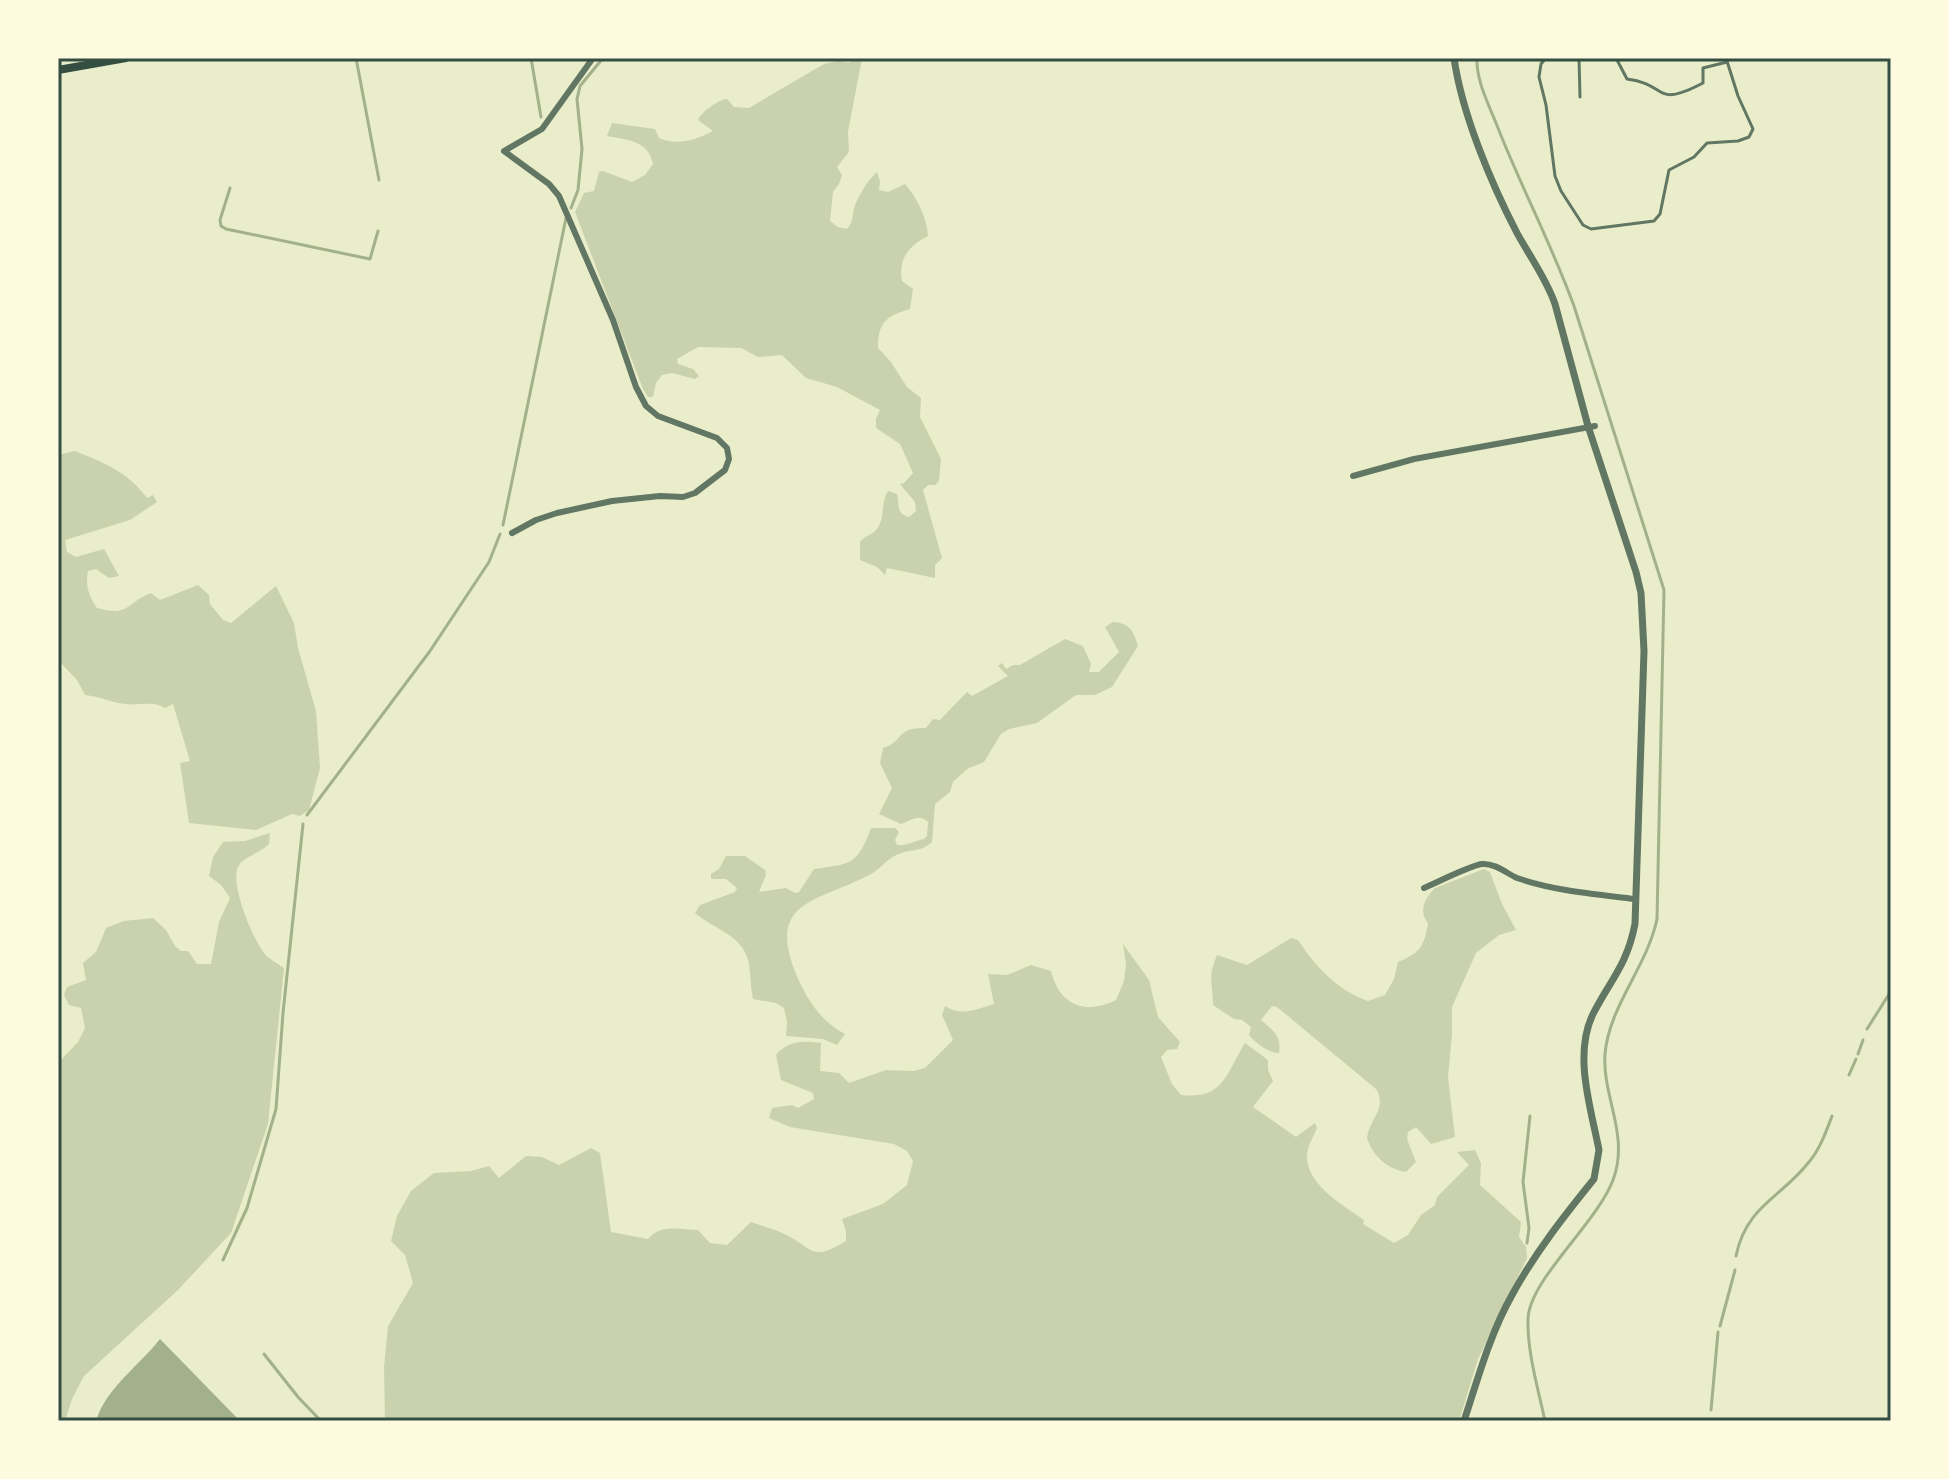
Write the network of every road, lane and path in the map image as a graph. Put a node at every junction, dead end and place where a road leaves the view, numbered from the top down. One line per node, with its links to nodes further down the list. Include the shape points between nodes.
1 (126, 58): 8 (main road)
2 (593, 58): 12 (street, via 542,129 504,151 559,196 646,406 658,416 717,438 729,459 725,470 695,493 612,501 546,517)
3 (1454, 58): 10 (street, via 1467,114 1496,186 1549,287)
4 (1546, 58): 7 (lane, via 1539,77 1555,176 1583,225 1591,229 1654,221 1671,167 1694,157 1707,143 1749,137 1753,129)
5 (1579, 58): 9 (lane)
6 (1616, 58): 7 (lane, via 1627,79 1644,81 1669,96 1703,83 1703,68)
7 (1727, 60)
8 (58, 70)
9 (1580, 97)
10 (1592, 426): 11 (street, via 1414,459); 14 (street, via 1641,593 1644,651)
11 (1353, 476)
12 (512, 533)
13 (1424, 888): 14 (street, via 1482,864 1532,883)
14 (1635, 899): 15 (street, via 1626,960 1593,1015 1583,1048 1599,1150 1594,1179 1511,1296)
15 (1464, 1421)

